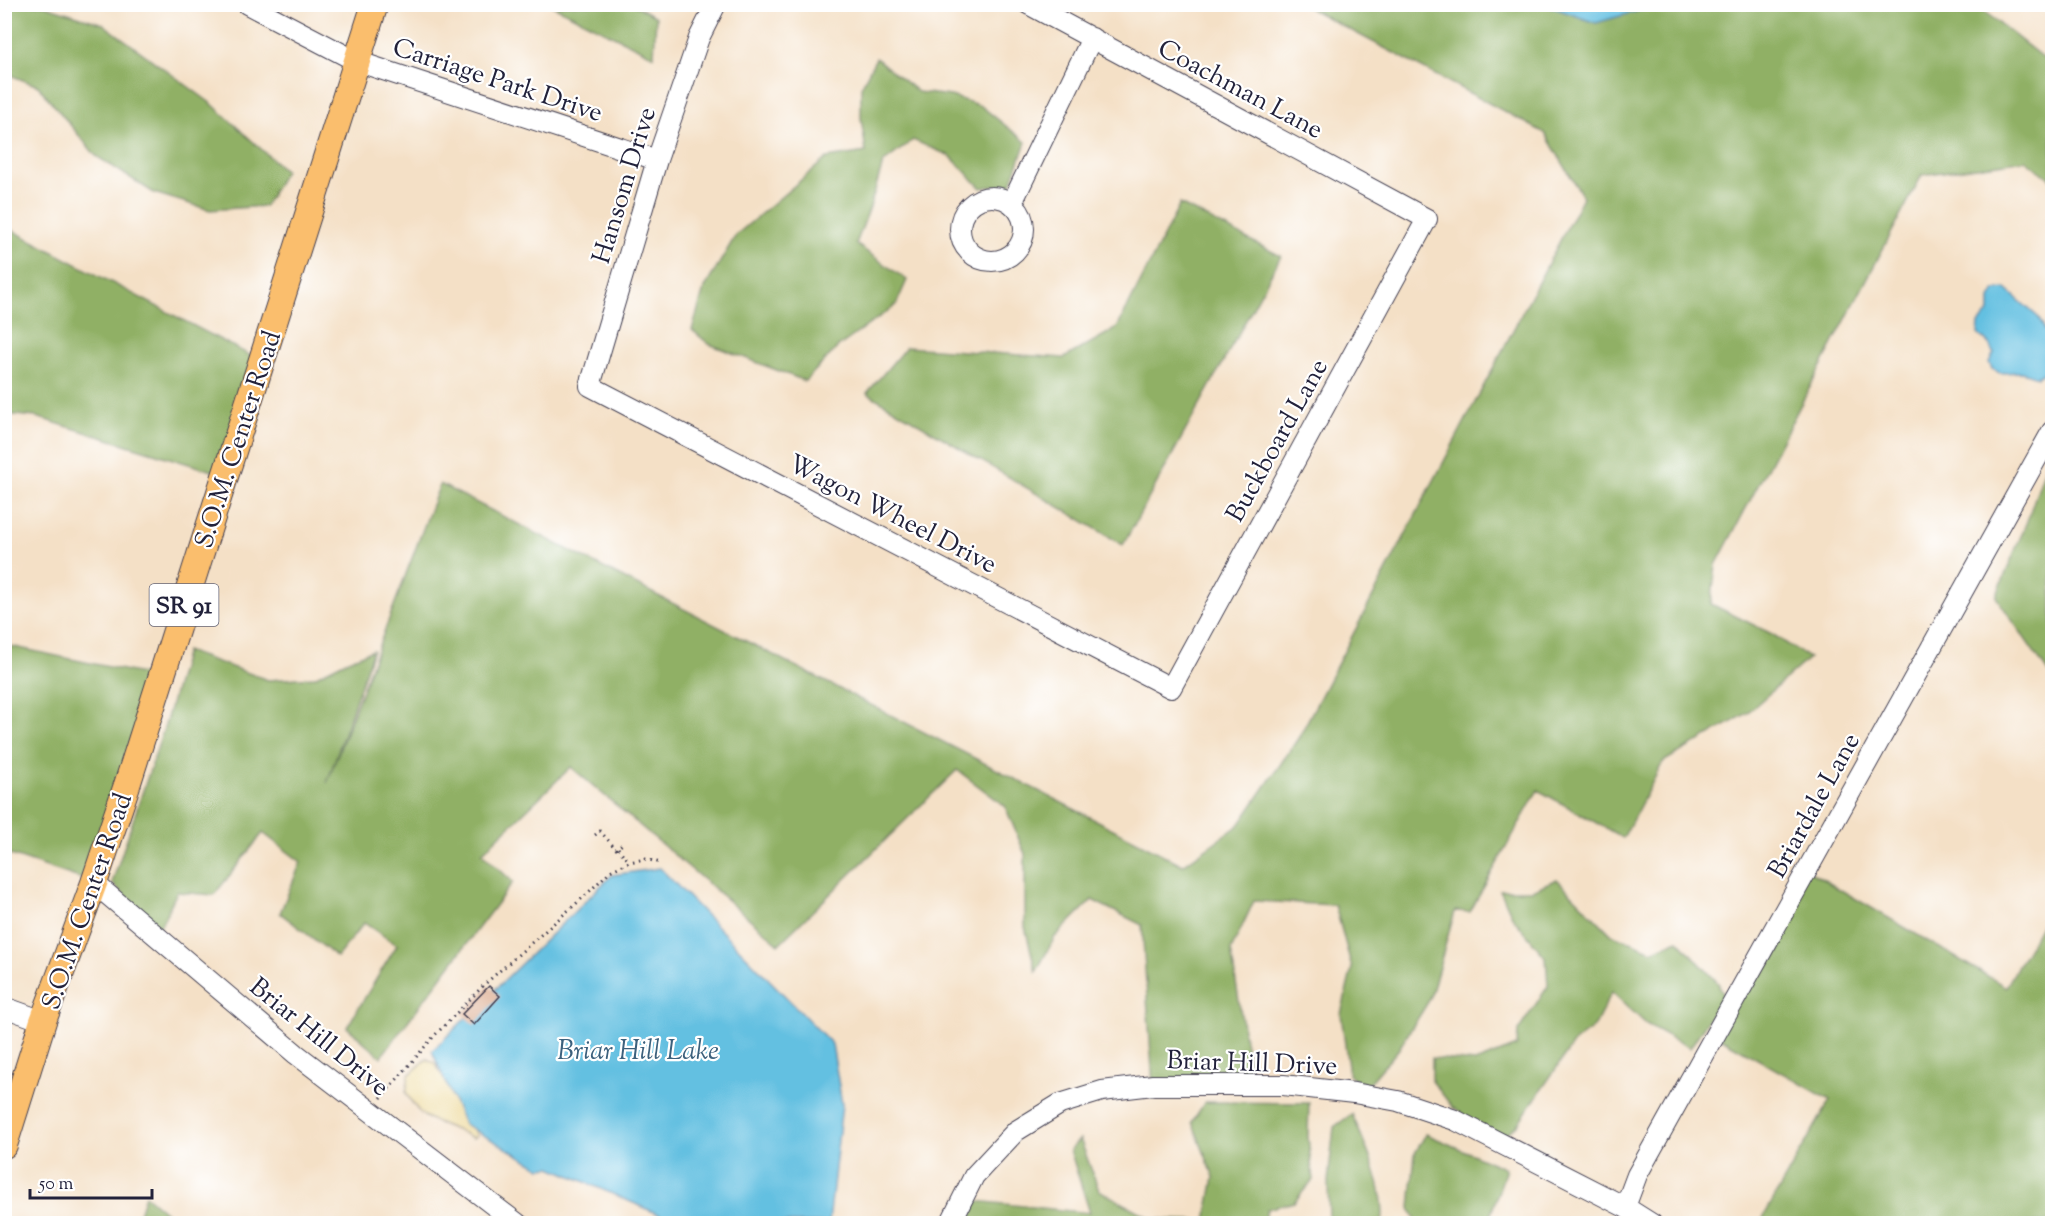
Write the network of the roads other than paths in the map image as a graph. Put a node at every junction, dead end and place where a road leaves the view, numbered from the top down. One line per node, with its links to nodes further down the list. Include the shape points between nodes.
1 (247, 4): 6 (street, Carriage Park Drive)
2 (375, 4): 6 (main road, S.O.M. Center Road / SR 91)
3 (716, 4): 7 (street, Hansom Drive, via 699,38)
4 (1028, 4): 5 (street, Coachman Lane)
5 (1092, 38): 8 (street); 9 (street, Coachman Lane)
6 (356, 62): 7 (street, Carriage Park Drive); 13 (main road, S.O.M. Center Road / SR 91)
7 (657, 160): 10 (street, Hansom Drive)
8 (1012, 203)
9 (1427, 219): 12 (street, Buckboard Lane)
10 (590, 386): 12 (street, Wagon Wheel Drive)
11 (2052, 431): 17 (street, Briardale Lane, via 1637,1175)
12 (1172, 688)
13 (94, 883): 15 (main road, S.O.M. Center Road / SR 91); 18 (street, Briar Hill Drive, via 296,1054)
14 (4, 1007): 15 (street)
15 (44, 1021): 16 (main road, S.O.M. Center Road / SR 91)
16 (4, 1145)
17 (1625, 1207): 19 (street, Briar Hill Drive, via 1455,1120 1398,1101 1283,1085 1153,1085 1102,1091 1060,1104 1016,1131 974,1176); 20 (street, Briar Hill Drive)
18 (518, 1224)
19 (950, 1224)
20 (1652, 1224)

